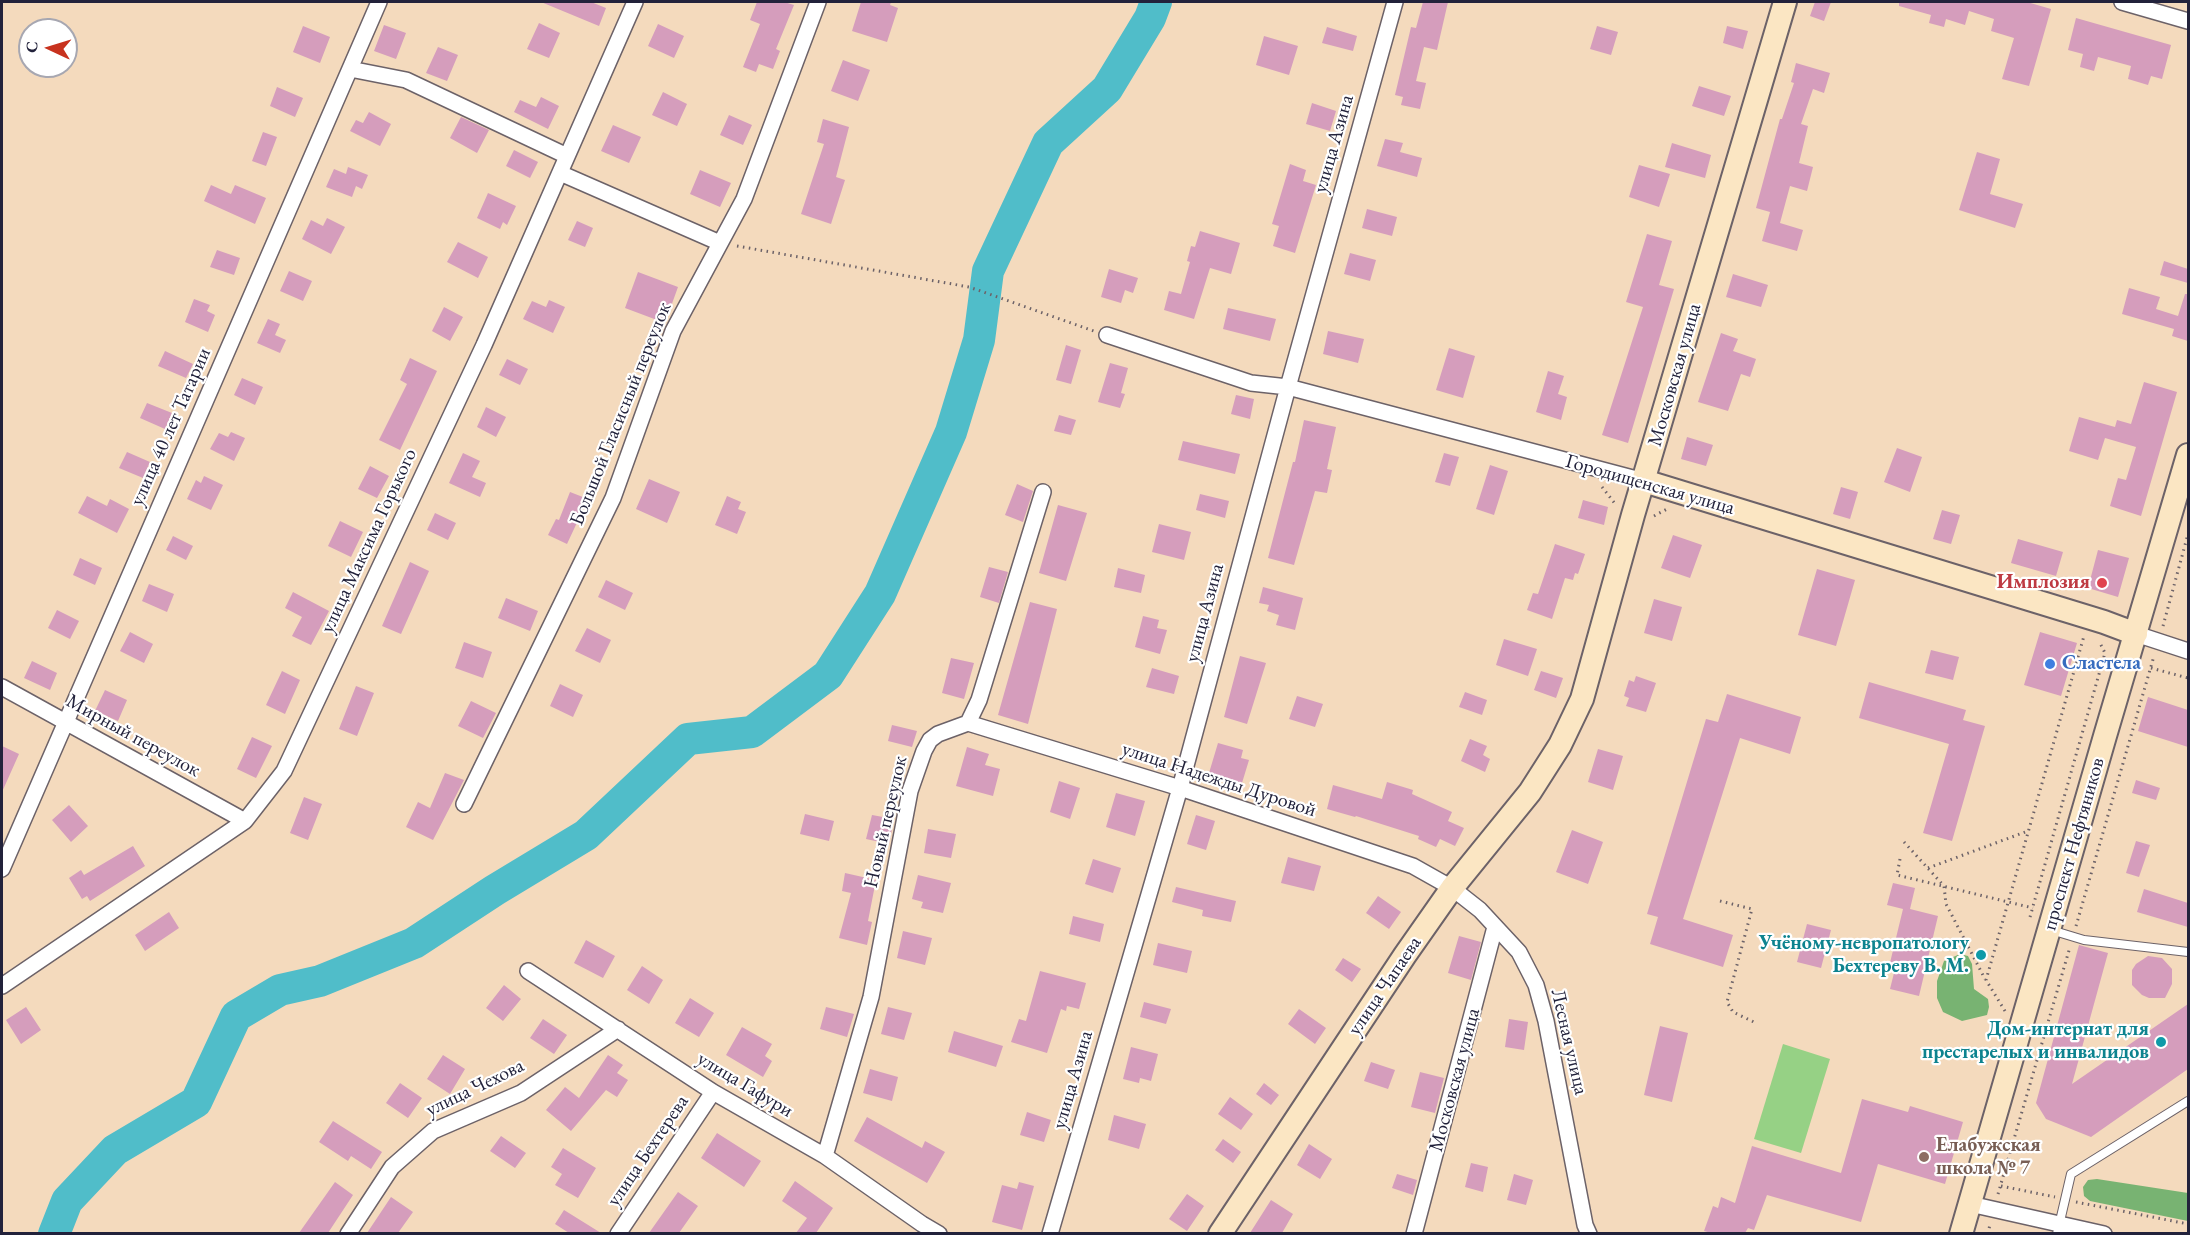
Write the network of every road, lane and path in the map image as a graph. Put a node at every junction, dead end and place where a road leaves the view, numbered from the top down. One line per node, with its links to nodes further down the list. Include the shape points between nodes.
1 (379, 2): 8 (street, улица 40 лет Татарии)
2 (636, 2): 9 (street, улица Максима Горького)
3 (818, 2): 11 (street, Большой Гласисный переулок, via 744,199)
4 (1395, 2): 13 (street, улица Азина)
5 (1785, 2): 16 (main road, Московская улица)
6 (2122, 2): 7 (street)
7 (2188, 21)
8 (350, 69): 9 (street, via 406,80); 27 (street, улица 40 лет Татарии)
9 (567, 156): 10 (street, улица Максима Горького)
10 (560, 173): 11 (street); 32 (street, улица Максима Горького, via 484,345 284,771)
11 (720, 243): 12 (path, via 969,287); 31 (street, Большой Гласисный переулок, via 673,331 613,498)
12 (1107, 335): 13 (street, Городищенская улица, via 1251,383)
13 (1288, 387): 15 (street, Городищенская улица); 30 (street, улица Азина)
14 (2188, 455): 20 (main road, проспект Нефтяников)
15 (1606, 471): 16 (street, Городищенская улица); 18 (path, via 1602,488)
16 (1644, 481): 20 (main road, Городищенская улица); 29 (main road, Московская улица, via 1582,699)
17 (1043, 492): 28 (street, via 979,700)
18 (1621, 511)
19 (2188, 534): 22 (path)
20 (2136, 634): 22 (street, Городищенская улица); 44 (main road, проспект Нефтяников)
21 (2091, 636): 33 (path, via 2085,633)
22 (2158, 642): 23 (street, Городищенская улица)
23 (2188, 651)
24 (2151, 668): 25 (path)
25 (2188, 678)
26 (2, 687): 27 (street, Мирный переулок)
27 (65, 722): 32 (street, Мирный переулок); 37 (street, улица 40 лет Татарии)
28 (968, 723): 30 (street, улица Надежды Дуровой); 54 (street, Новый переулок, via 930,740 910,791 872,997)
29 (1560, 745): 39 (main road, улица Чапаева, via 1530,792)
30 (1180, 788): 39 (street, улица Надежды Дуровой, via 1413,866); 64 (street, улица Азина)
31 (464, 804)
32 (245, 821): 48 (street, улица Максима Горького)
33 (2028, 831): 36 (path); 41 (path)
34 (1904, 842): 36 (path)
35 (1900, 859): 38 (path, via 1897,875)
36 (1928, 868): 38 (path)
37 (2, 869)
38 (1944, 886): 41 (path); 47 (path, via 1946,904)
39 (1452, 888): 43 (street, Лесная улица); 65 (main road, улица Чапаева)
40 (1720, 901): 50 (path, via 1752,909 1726,1002 1733,1012)
41 (2008, 901): 42 (path); 47 (path)
42 (2032, 908)
43 (1496, 927): 66 (street, Московская улица); 67 (street, Лесная улица, via 1519,952 1536,986)
44 (2050, 929): 45 (lane, via 2084,940); 57 (main road, проспект Нефтяников)
45 (2188, 952)
46 (528, 971): 51 (street, улица Гафури)
47 (1986, 980): 49 (path)
48 (2, 986)
49 (2005, 1011)
50 (1756, 1023)
51 (618, 1029): 52 (street, улица Гафури); 61 (street, улица Чехова, via 521,1093 433,1131 392,1167)
52 (713, 1092): 54 (street, улица Гафури); 62 (street, улица Бехтерева)
53 (2188, 1101): 56 (lane, via 2071,1174)
54 (825, 1156): 59 (street, улица Гафури)
55 (2001, 1186): 56 (path)
56 (2065, 1199): 58 (path); 60 (lane)
57 (1970, 1204): 60 (street); 68 (main road, проспект Нефтяников)
58 (2188, 1224)
59 (919, 1229): 63 (street, улица Гафури)
60 (2058, 1229): 69 (street)
61 (348, 1233)
62 (618, 1233)
63 (939, 1233)
64 (1050, 1233)
65 (1220, 1233)
66 (1414, 1233)
67 (1589, 1233)
68 (1961, 1233)
69 (2104, 1233)

